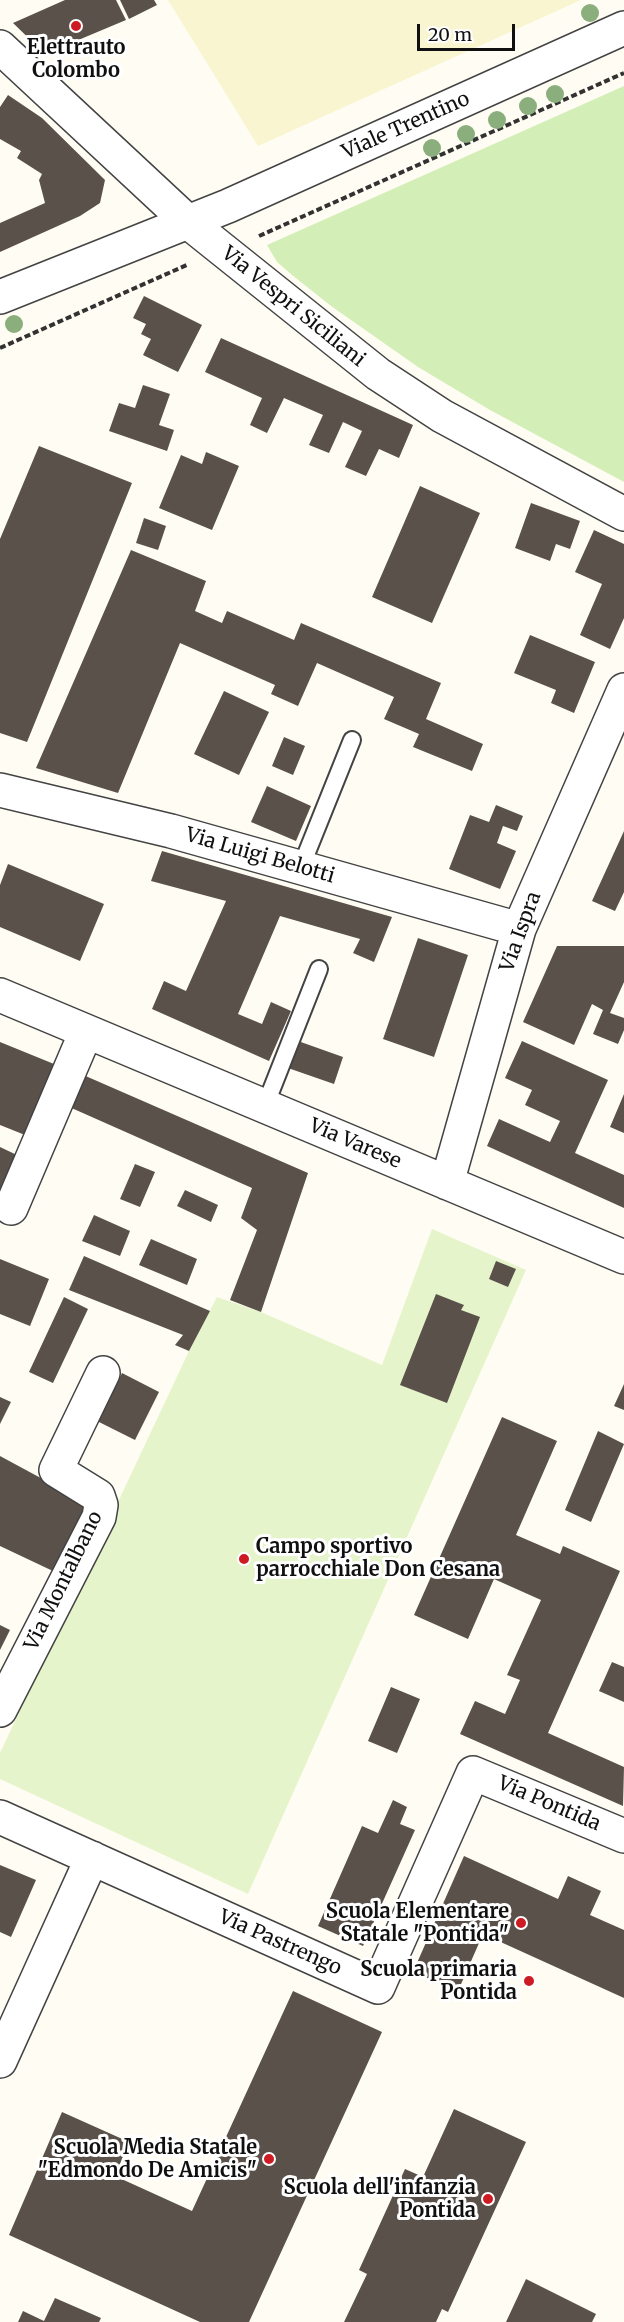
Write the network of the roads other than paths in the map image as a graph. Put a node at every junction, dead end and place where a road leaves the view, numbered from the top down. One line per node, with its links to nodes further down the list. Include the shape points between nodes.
1 (624, 28): 3 (street, Viale Trentino)
2 (0, 47): 3 (street, Via Vespri Siciliani)
3 (188, 222): 4 (street, Viale Trentino); 5 (street, Via Vespri Siciliani, via 410,396)
4 (0, 297)
5 (624, 514)
6 (624, 690): 10 (street, Via Ispra)
7 (352, 740): 9 (lane)
8 (0, 790): 9 (street, Via Luigi Belotti)
9 (301, 867): 10 (street, Via Luigi Belotti)
10 (519, 929): 15 (street, Via Ispra)
11 (318, 969): 14 (lane)
12 (0, 995): 13 (street, Via Varese)
13 (86, 1032): 14 (street, Via Varese); 16 (street)
14 (265, 1106): 15 (street, Via Varese)
15 (447, 1183): 17 (street, Via Varese)
16 (11, 1208)
17 (624, 1257)
18 (103, 1373): 19 (street, Via Montalbano, via 56,1470 98,1496 99,1517)
19 (0, 1710)
20 (473, 1773): 22 (street, Via Pontida); 23 (street, Via Pastrengo, via 378,1987)
21 (0, 1817): 23 (street, Via Pastrengo)
22 (624, 1836)
23 (92, 1858): 24 (street)
24 (0, 2061)

